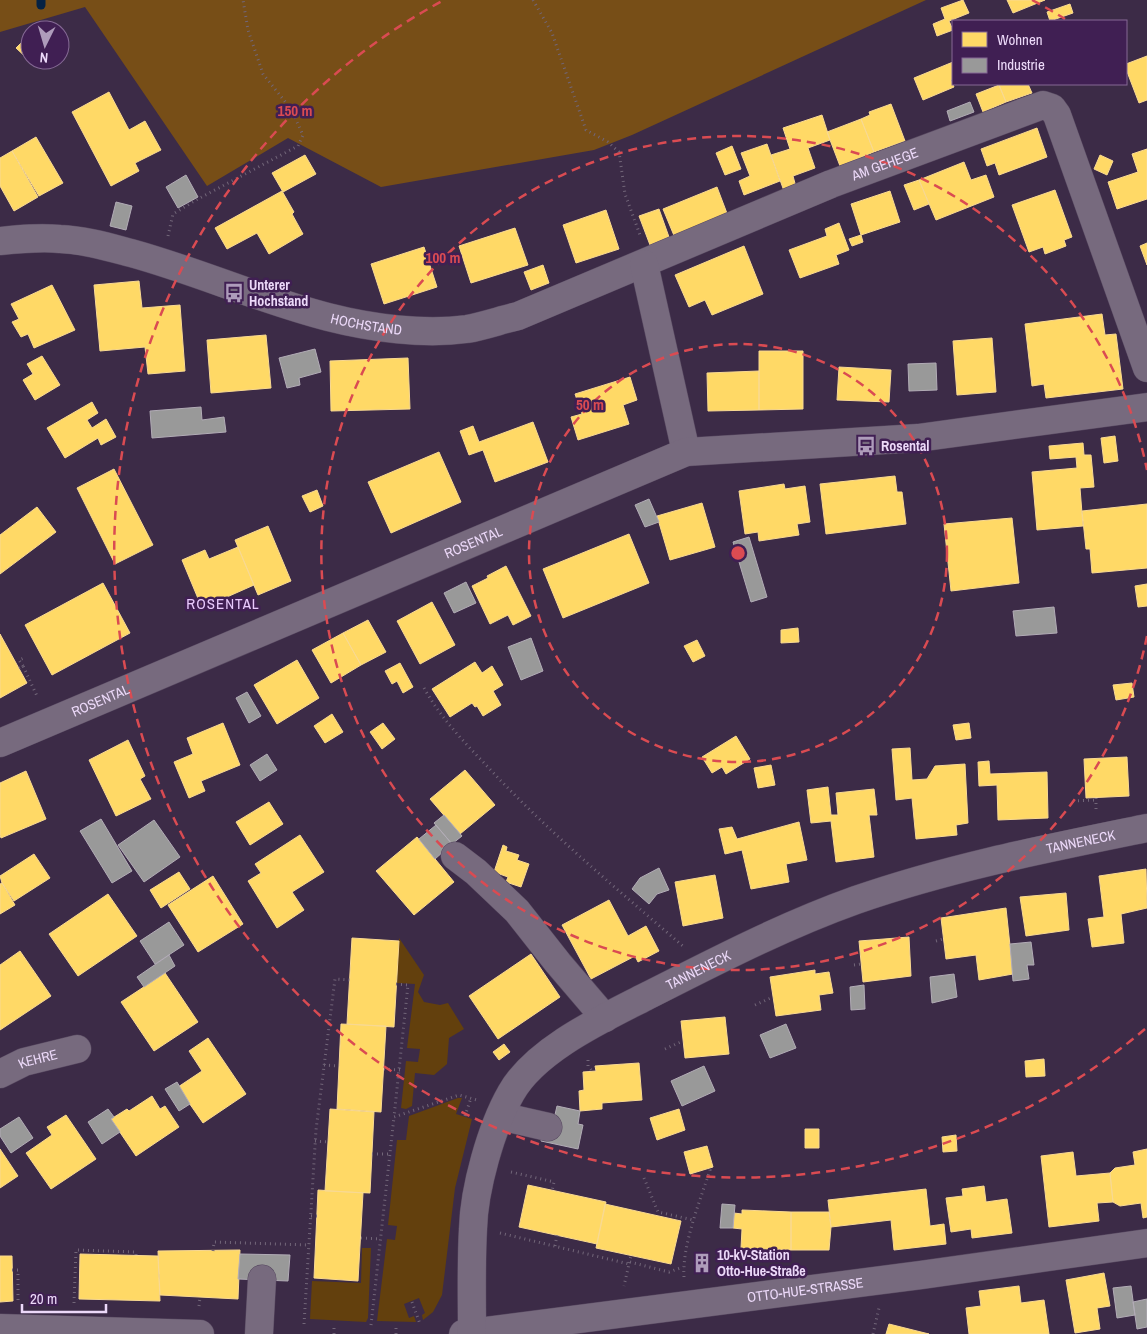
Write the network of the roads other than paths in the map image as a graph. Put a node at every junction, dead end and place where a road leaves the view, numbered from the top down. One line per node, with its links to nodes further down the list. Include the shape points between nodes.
1 (0, 241): 2 (street, HOCHSTAND, via 30,238 75,240 162,262 329,317 387,327 430,330 468,328 518,316)
2 (644, 264): 3 (street, AM GEHEGE, via 831,184 1042,105 1049,106 1057,115); 5 (street)
3 (1147, 368)
4 (1147, 407): 5 (street, ROSENTAL, via 918,438)
5 (686, 452): 6 (street, ROSENTAL)
6 (0, 743)
7 (1147, 828): 9 (street, TANNENECK, via 994,860 854,901 706,966)
8 (455, 856): 9 (street, via 517,911)
9 (605, 1018): 12 (street, TANNENECK, via 550,1051)
10 (77, 1050): 11 (street, KEHRE, via 24,1062)
11 (0, 1074)
12 (491, 1109): 13 (street); 19 (street, TANNENECK, via 490,1145 473,1227)
13 (548, 1128)
14 (1147, 1243): 19 (street, OTTO-HUE-STRASSE)
15 (262, 1280): 18 (street)
16 (0, 1328): 17 (street)
17 (200, 1334)
18 (259, 1334)
19 (469, 1334)

